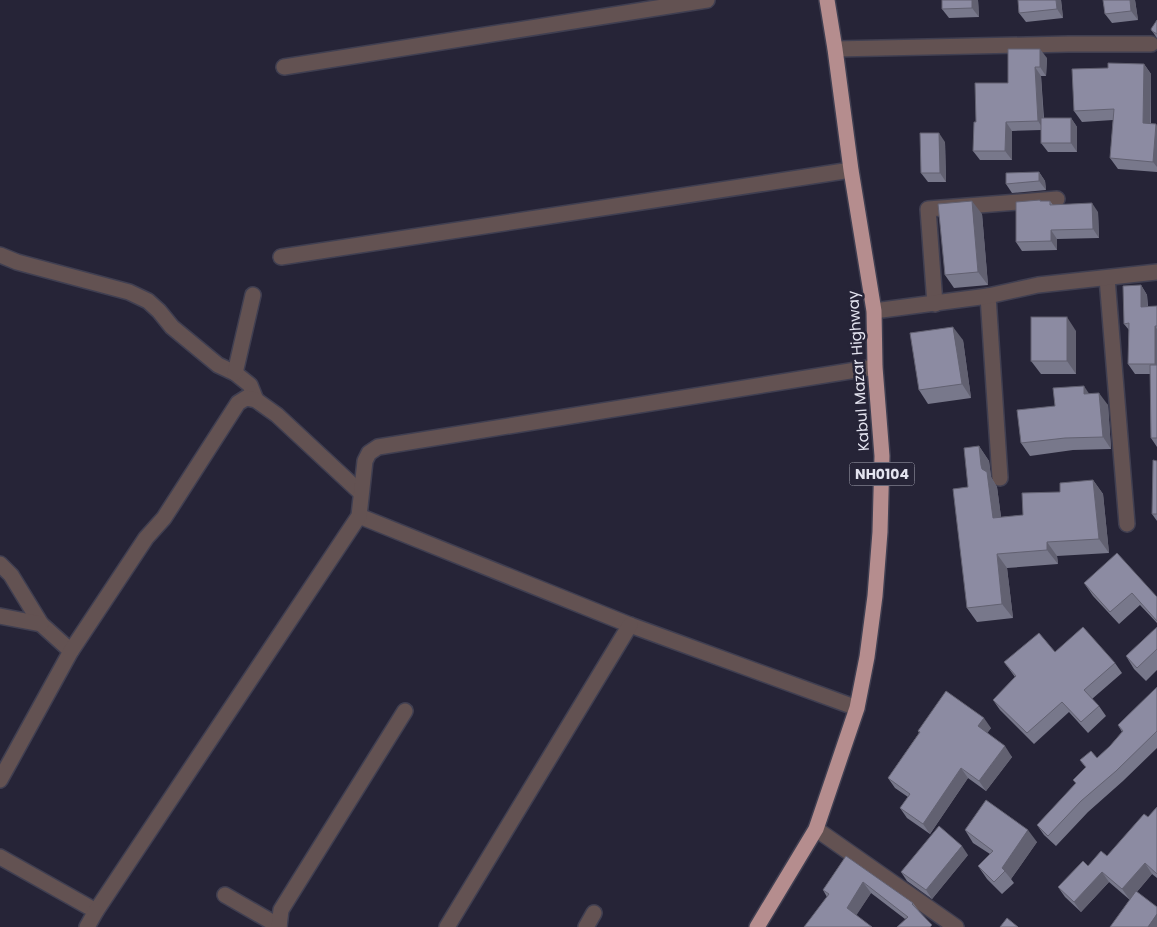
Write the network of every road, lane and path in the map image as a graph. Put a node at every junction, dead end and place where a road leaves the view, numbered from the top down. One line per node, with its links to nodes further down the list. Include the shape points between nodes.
1 (707, 0): 5 (street)
2 (827, 0): 4 (highway, Kabul Mazar Highway / NH0104)
3 (1151, 44): 4 (street)
4 (835, 49): 6 (highway, Kabul Mazar Highway / NH0104)
5 (284, 67)
6 (851, 170): 9 (street); 15 (highway, Kabul Mazar Highway / NH0104)
7 (1058, 199): 14 (street, via 928,209)
8 (0, 255): 17 (street, via 130,292 148,301 172,327 218,365)
9 (281, 257)
10 (1157, 272): 11 (street)
11 (1107, 278): 13 (street, via 1038,285); 22 (street)
12 (253, 295): 17 (street)
13 (988, 296): 14 (street); 19 (street)
14 (935, 304): 15 (street)
15 (874, 311): 16 (highway, Kabul Mazar Highway / NH0104)
16 (875, 367): 20 (street, via 378,447 369,453 365,461); 28 (highway, Kabul Mazar Highway / NH0104, via 882,456 880,532 875,596)
17 (235, 373): 18 (street, via 250,385)
18 (256, 400): 20 (street, via 277,415); 27 (street, via 246,398 238,403 164,518 146,538)
19 (1000, 478)
20 (361, 493): 21 (street)
21 (359, 516): 26 (street); 34 (street)
22 (1127, 524)
23 (0, 564): 25 (street)
24 (0, 616): 25 (street)
25 (41, 624): 27 (street)
26 (630, 625): 28 (street); 38 (street)
27 (71, 651): 30 (street)
28 (857, 708): 31 (highway, Kabul Mazar Highway / NH0104)
29 (404, 711): 37 (street, via 282,910)
30 (0, 780)
31 (816, 829): 40 (highway, Kabul Mazar Highway / NH0104); 41 (street)
32 (0, 857): 34 (street)
33 (225, 895): 37 (street)
34 (96, 911): 36 (street)
35 (594, 913): 39 (street)
36 (87, 927)
37 (279, 927)
38 (447, 927)
39 (586, 927)
40 (757, 927)
41 (956, 927)

